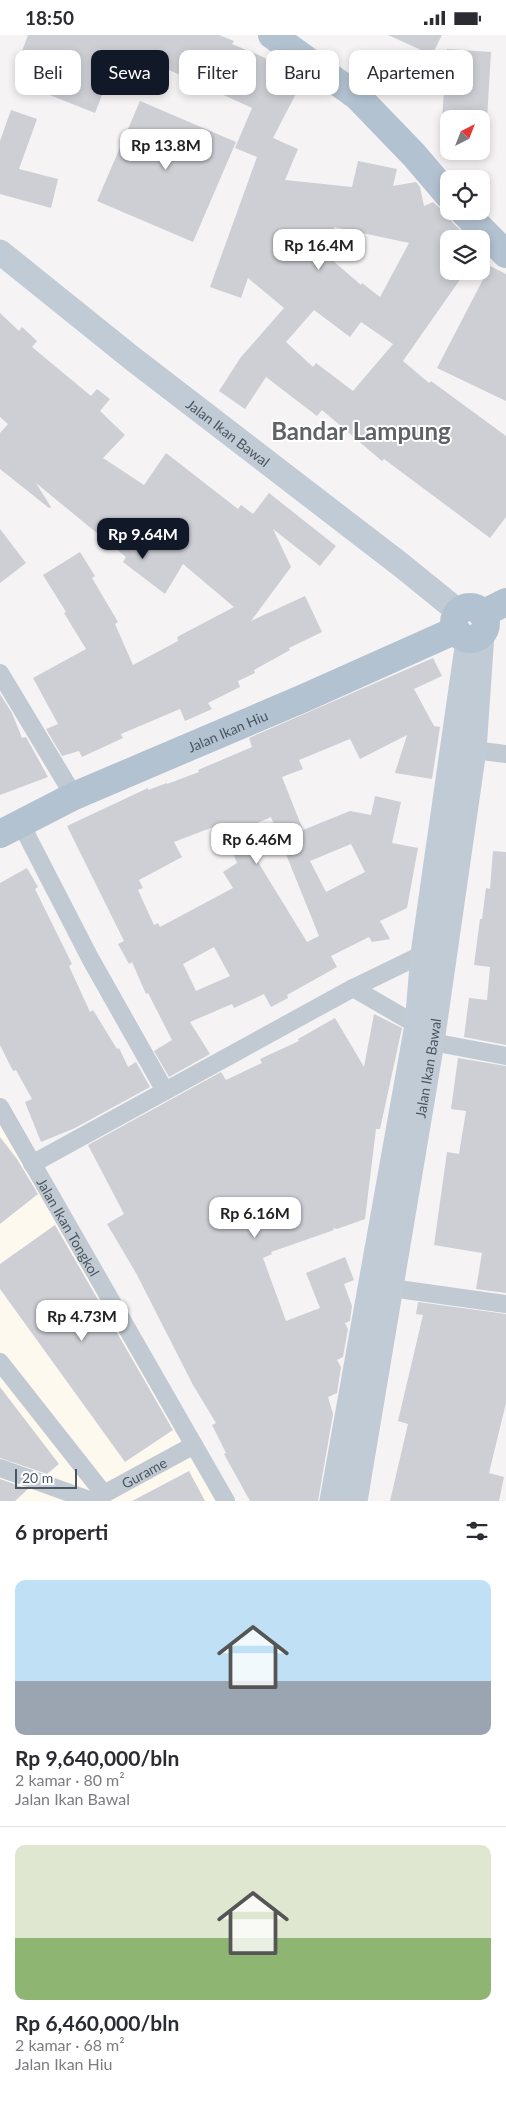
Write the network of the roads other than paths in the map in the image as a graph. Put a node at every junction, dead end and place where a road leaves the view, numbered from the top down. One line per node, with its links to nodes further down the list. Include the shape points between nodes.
1 (272, 35): 2 (main road, via 358,97)
2 (440, 185)
3 (472, 220): 5 (main road)
4 (0, 252): 6 (street, Jalan Ikan Bawal, via 133,359)
5 (506, 254)
6 (475, 622): 8 (street, Jalan Ikan Bawal); 10 (main road, Jalan Ikan Hiu); 12 (street, Jalan Ikan Bawal)
7 (0, 673): 10 (street)
8 (474, 751): 9 (street); 14 (street, Jalan Ikan Bawal)
9 (506, 754)
10 (74, 796): 11 (main road, Jalan Ikan Hiu)
11 (10, 829): 16 (street, via 90,958)
12 (423, 954): 13 (street); 14 (street, Jalan Ikan Bawal)
13 (353, 988): 14 (street); 16 (street)
14 (424, 1034): 15 (street); 19 (street, Jalan Ikan Bawal); 26 (street, Jalan Ikan Bawal)
15 (506, 1056)
16 (165, 1091): 18 (street)
17 (0, 1107): 18 (street, Jalan Ikan Tongkol)
18 (32, 1164): 22 (street, Jalan Ikan Tongkol)
19 (391, 1287): 20 (street); 27 (street, Jalan Ikan Bawal)
20 (506, 1304)
21 (0, 1362): 24 (street)
22 (194, 1445): 24 (street, Gurame); 25 (street, Jalan Ikan Tongkol)
23 (0, 1468): 24 (street)
24 (97, 1499)
25 (226, 1501)
26 (332, 1501)
27 (355, 1501)

